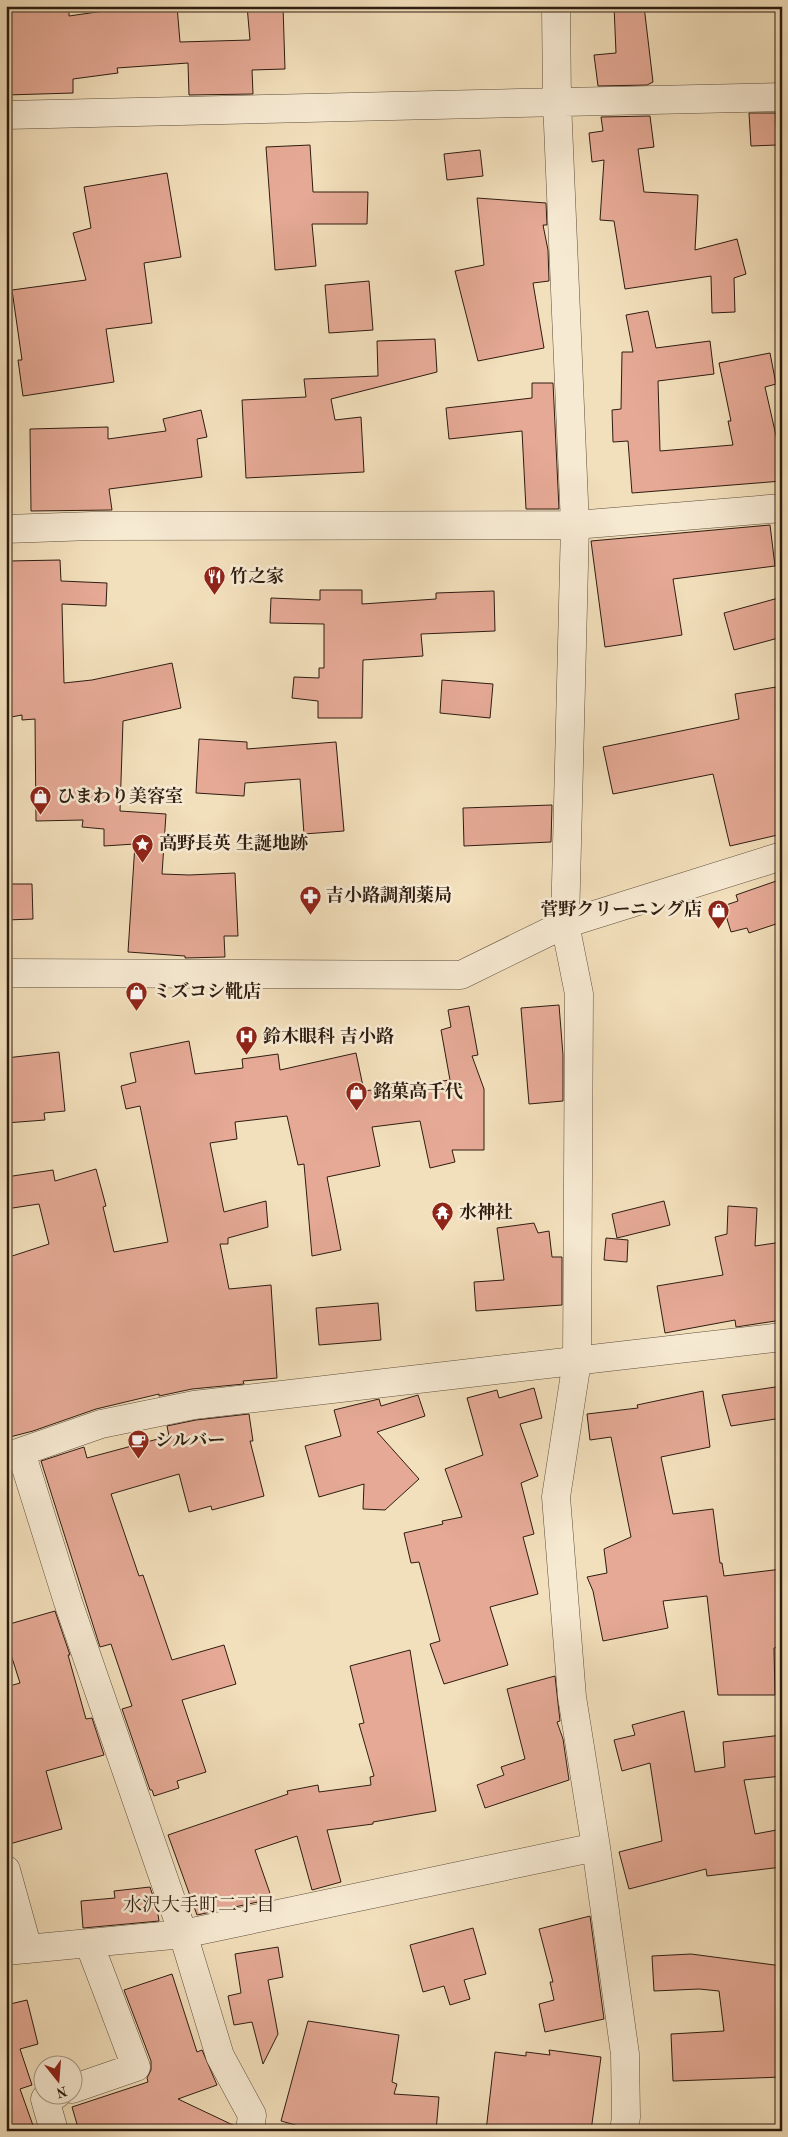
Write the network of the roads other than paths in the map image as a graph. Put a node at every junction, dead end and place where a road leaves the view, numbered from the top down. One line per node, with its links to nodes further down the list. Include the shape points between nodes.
1 (556, 6): 3 (street)
2 (782, 97): 3 (street)
3 (558, 101): 4 (street); 6 (street)
4 (6, 115)
5 (782, 508): 6 (street)
6 (574, 525): 7 (street); 9 (street)
7 (6, 529)
8 (782, 856): 9 (street)
9 (565, 924): 10 (street, via 461,975); 12 (street, via 579,994)
10 (6, 973)
11 (782, 1337): 12 (street)
12 (577, 1361): 13 (street, via 194,1405 101,1424); 14 (street, via 556,1497 572,1697)
13 (14, 1454): 16 (street)
14 (596, 1847): 16 (street); 23 (street, via 625,2054)
15 (6, 1870): 18 (street)
16 (183, 1934): 17 (street); 22 (street, via 220,2056 252,2115)
17 (89, 1943): 18 (street); 19 (street, via 136,2067)
18 (17, 1950)
19 (82, 2086)
20 (46, 2104): 21 (street)
21 (54, 2131)
22 (250, 2131)
23 (624, 2131)

